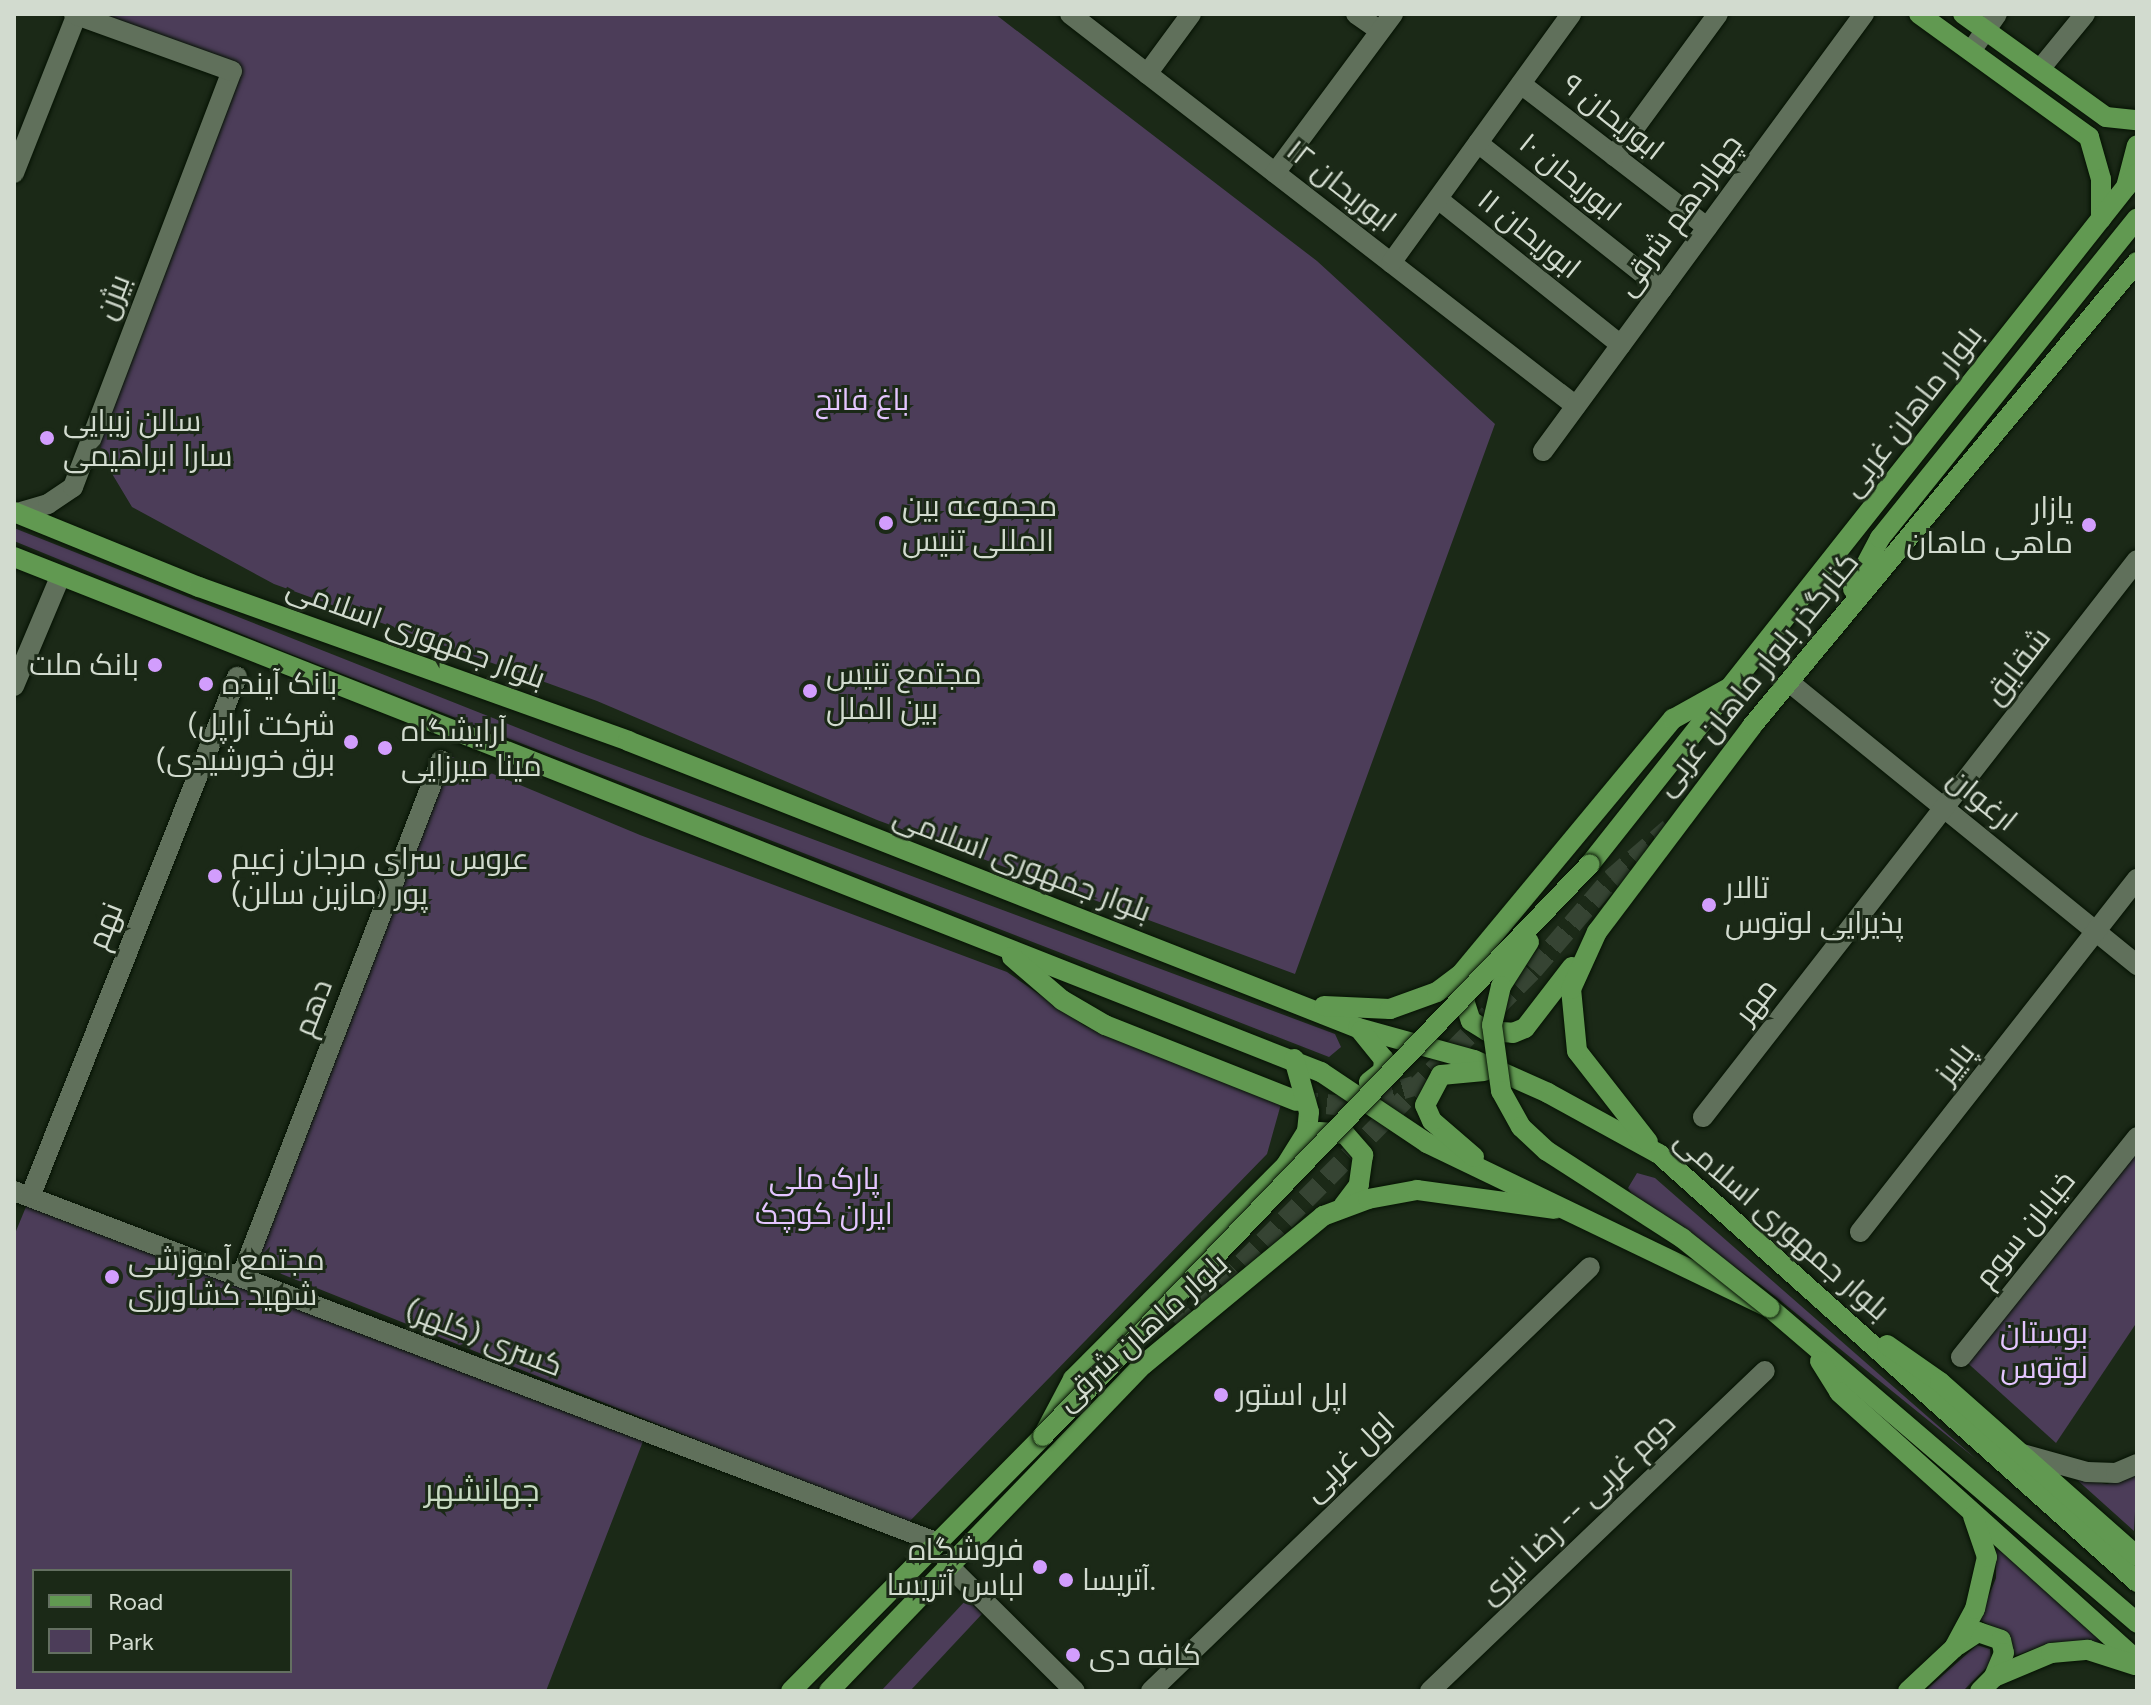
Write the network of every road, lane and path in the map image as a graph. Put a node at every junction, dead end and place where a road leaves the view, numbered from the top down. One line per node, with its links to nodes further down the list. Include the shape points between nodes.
1 (76, 14): 22 (street); 35 (street, بیژن, via 232,71 73,487 48,504)
2 (1070, 14): 16 (street, ابوریحان ۱۲)
3 (1191, 14): 16 (street)
4 (1356, 14): 13 (street)
5 (1393, 14): 13 (street)
6 (1571, 14): 17 (street)
7 (1718, 14): 21 (street)
8 (1864, 14): 28 (street, چهاردهم شرقی)
9 (1919, 14): 14 (main road)
10 (1963, 14): 12 (main road)
11 (2085, 14): 15 (street)
12 (1992, 22): 14 (street); 15 (main road)
13 (1380, 31): 23 (street)
14 (1971, 51): 27 (main road, via 2089,137 2101,179)
15 (2040, 69): 18 (main road, via 2106,117)
16 (1147, 74): 23 (street, ابوریحان ۱۲)
17 (1521, 84): 19 (street); 21 (street, ابوریحان ۹)
18 (2137, 120)
19 (1478, 143): 25 (street); 31 (street, ابوریحان ۱۰)
20 (2137, 145): 24 (main road)
21 (1614, 156): 28 (street, ابوریحان ۹)
22 (14, 173)
23 (1275, 173): 29 (street, ابوریحان ۱۲)
24 (2131, 181): 27 (main road, بلوار ماهان غربی)
25 (1438, 199): 29 (street); 32 (street, ابوریحان ۱۱)
26 (2137, 218): 39 (main road, بلوار ماهان غربی, via 1880,538)
27 (2101, 219): 42 (main road, بلوار ماهان غربی)
28 (1707, 227): 31 (street, چهاردهم شرقی)
29 (1391, 263): 33 (street, ابوریحان ۱۲)
30 (2135, 263): 39 (main road, کنارگذر بلوار ماهان غربی)
31 (1662, 289): 32 (street, چهاردهم شرقی)
32 (1621, 345): 33 (street, چهاردهم شرقی)
33 (1576, 406): 34 (street, چهاردهم شرقی)
34 (1543, 451)
35 (16, 513): 53 (main road, بلوار جمهوری اسلامی, via 199,587 628,741)
36 (14, 557): 38 (main road)
37 (2137, 560): 45 (street, شقایق)
38 (60, 577): 43 (street); 51 (main road)
39 (1826, 638): 41 (main road, کنارگذر بلوار ماهان غربی)
40 (237, 677): 64 (street, نهم)
41 (1789, 682): 45 (street, ارغوان); 49 (main road, کنارگذر بلوار ماهان غربی)
42 (1734, 685): 46 (main road, بلوار ماهان غربی); 50 (main road, بلوار ماهان غربی, via 1673,719)
43 (14, 686)
44 (441, 760): 69 (street, دهم)
45 (1945, 808): 48 (street, ارغوان); 59 (street, مهر)
46 (1590, 864): 70 (main road, bridge, via 1501,986 1492,1056 1501,1091 1521,1127 1547,1151 1682,1238); 75 (main road, bridge)
47 (2137, 879): 48 (street, پاییز)
48 (2096, 931): 52 (street, ارغوان); 67 (street, پاییز)
49 (1597, 932): 50 (main road, via 1537,1015 1513,1033 1480,1029 1464,1012 1471,977); 61 (main road, کنارگذر بلوار ماهان غربی, via 1571,989 1577,1051)
50 (1491, 942): 53 (main road, بلوار ماهان غربی, via 1437,992 1390,1009)
51 (1003, 949): 55 (main road); 58 (main road, via 1062,1000 1105,1025)
52 (2137, 965)
53 (1289, 1001): 54 (main road, بلوار جمهوری اسلامی)
54 (1358, 1028): 56 (main road, via 1380,1049 1383,1071 1366,1083); 57 (main road, بلوار جمهوری اسلامی, via 1474,1060)
55 (1294, 1059): 56 (main road); 62 (main road, بلوار ماهان شرقی, via 1309,1112)
56 (1321, 1072): 63 (main road, via 1402,1128)
57 (1548, 1093): 61 (main road, بلوار جمهوری اسلامی); 63 (main road, via 1471,1068 1441,1075 1428,1089 1425,1105 1432,1121)
58 (1297, 1101)
59 (1703, 1117)
60 (2137, 1137): 73 (street, خیابان سوم)
61 (1659, 1154): 71 (main road, بلوار جمهوری اسلامی)
62 (1291, 1158): 65 (main road, via 1318,1132 1330,1130 1356,1142 1364,1170); 75 (main road, بلوار ماهان شرقی, via 1073,1379)
63 (1493, 1173): 66 (main road)
64 (22, 1194): 69 (street, کسری (کلهر))
65 (1343, 1206): 66 (main road, بلوار ماهان شرقی, via 1441,1190); 81 (main road, بلوار ماهان شرقی, via 1299,1233 1143,1365)
66 (1578, 1213): 70 (main road)
67 (1860, 1232)
68 (1590, 1267): 90 (street, اول غربی)
69 (241, 1277): 79 (street, کسری (کلهر))
70 (1770, 1308): 72 (main road)
71 (1838, 1311): 76 (main road, via 1940,1382); 82 (main road, بلوار جمهوری اسلامی, via 1929,1400)
72 (1812, 1348): 78 (main road, via 1839,1392); 83 (main road)
73 (1961, 1357)
74 (1765, 1371): 91 (street, دوم غربی -- رضا نیری)
75 (1043, 1436): 79 (main road, بلوار ماهان شرقی)
76 (2022, 1454): 77 (street, via 2087,1472 2116,1473); 80 (main road)
77 (2137, 1464)
78 (1969, 1507): 84 (main road, via 1982,1535 1987,1572); 85 (main road)
79 (933, 1541): 87 (main road, بلوار ماهان شرقی)
80 (2137, 1556)
81 (947, 1564): 88 (main road, بلوار ماهان شرقی); 89 (street)
82 (2137, 1582)
83 (2137, 1623)
84 (1954, 1648): 86 (main road, via 1978,1632 2001,1640 2004,1653); 92 (main road)
85 (2137, 1663): 86 (main road, via 2088,1650 2063,1652)
86 (1987, 1684)
87 (791, 1691)
88 (829, 1691)
89 (1075, 1691)
90 (1151, 1691)
91 (1430, 1691)
92 (1908, 1691)

